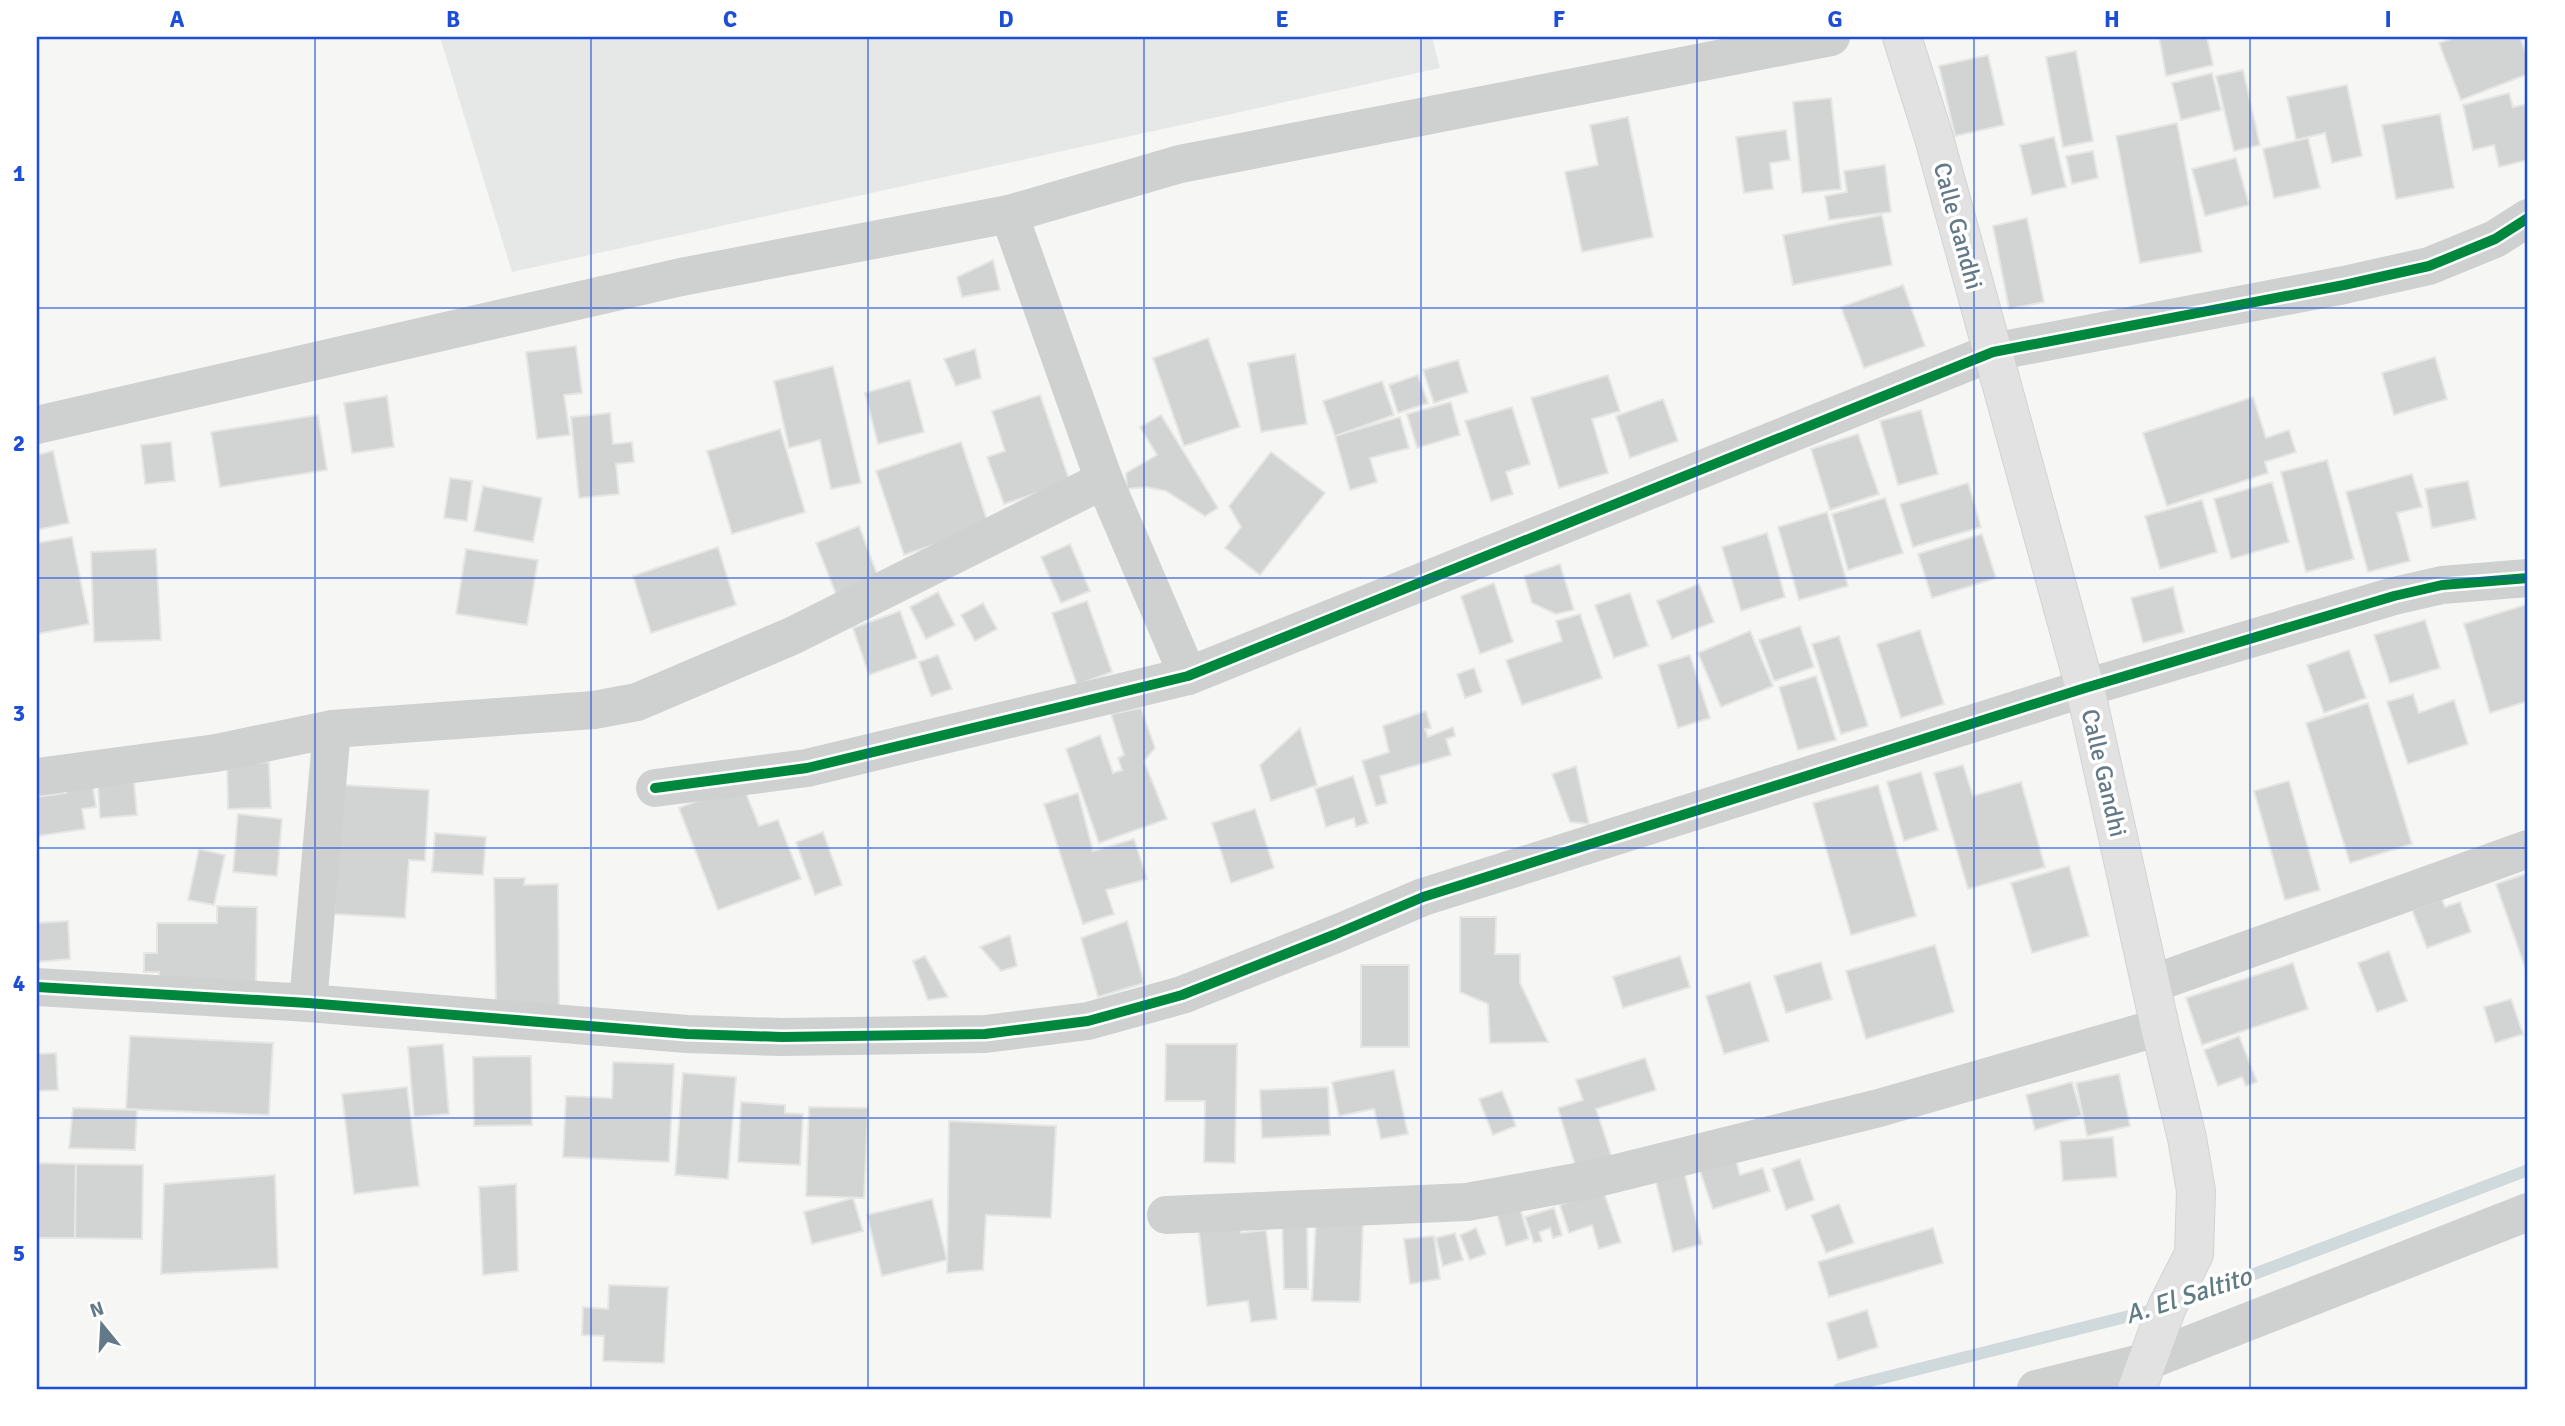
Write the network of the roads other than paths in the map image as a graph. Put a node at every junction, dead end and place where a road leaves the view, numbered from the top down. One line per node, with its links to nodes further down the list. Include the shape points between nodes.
1 (1831, 37): 3 (street, via 1180,164)
2 (1902, 37): 5 (main road, Calle Gandhi)
3 (1009, 214): 6 (street, via 681,277); 7 (street)
4 (2528, 218): 5 (street, via 2495,239 2429,266)
5 (1993, 352): 9 (street); 10 (main road, Calle Gandhi)
6 (37, 425)
7 (1104, 480): 9 (street); 11 (street, via 792,636 637,702 558,713)
8 (2528, 578): 10 (street, via 2442,585 2394,596)
9 (1188, 676): 13 (street, via 807,768)
10 (2085, 688): 15 (main road, Calle Gandhi); 17 (street, via 1423,897 1182,995 1088,1021 985,1034 782,1037 687,1034)
11 (332, 729): 12 (street, via 216,753); 17 (street)
12 (37, 778)
13 (655, 788)
14 (2528, 849): 15 (street)
15 (2152, 984): 18 (main road, Calle Gandhi)
16 (37, 987): 17 (street)
17 (308, 1003)
18 (2160, 1027): 20 (street, via 1879,1108 1593,1179 1467,1202); 21 (main road, Calle Gandhi, via 2196,1191 2194,1254 2167,1307)
19 (2528, 1213): 21 (street)
20 (1166, 1215)
21 (2141, 1376): 22 (street)
22 (2036, 1389)

